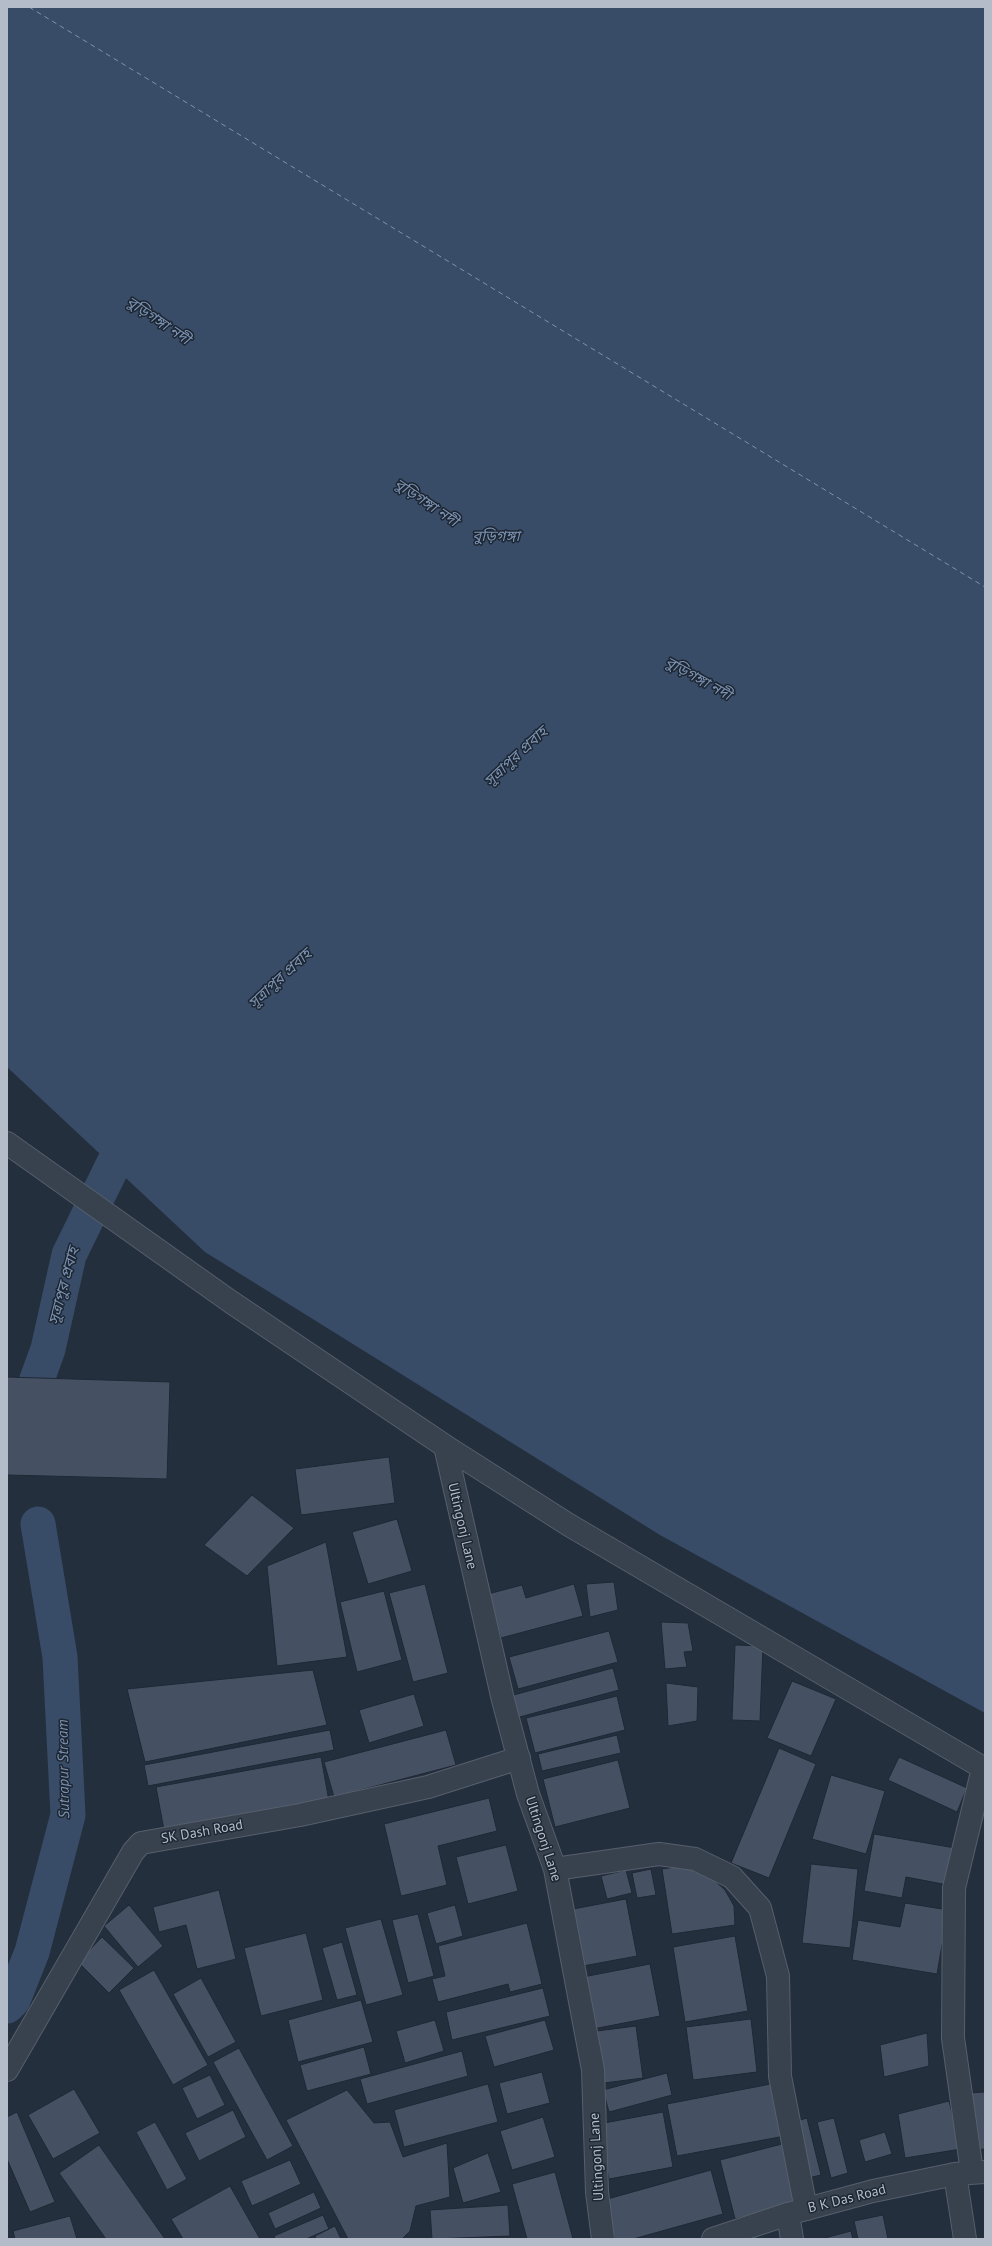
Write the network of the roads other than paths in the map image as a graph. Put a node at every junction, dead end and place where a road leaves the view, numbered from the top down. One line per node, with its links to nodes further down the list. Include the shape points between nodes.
1 (7, 1143): 2 (street, via 232,1302)
2 (444, 1446): 3 (street, Ultingonj Lane); 4 (street, via 569,1525)
3 (519, 1758): 5 (street, Ultingonj Lane, via 528,1794); 6 (street, SK Dash Road, via 428,1787 300,1815 141,1843 133,1852)
4 (984, 1768): 7 (street, via 954,1888 953,2038)
5 (555, 1869): 8 (street, via 659,1854 695,1860 732,1877 760,1908 778,1976 780,2076); 9 (street, Ultingonj Lane, via 593,2070 597,2192)
6 (7, 2070)
7 (970, 2173): 8 (street, B K Das Road, via 873,2192); 12 (street)
8 (797, 2212): 10 (street, B K Das Road); 11 (street)
9 (603, 2239)
10 (713, 2239)
11 (792, 2239)
12 (965, 2239)

